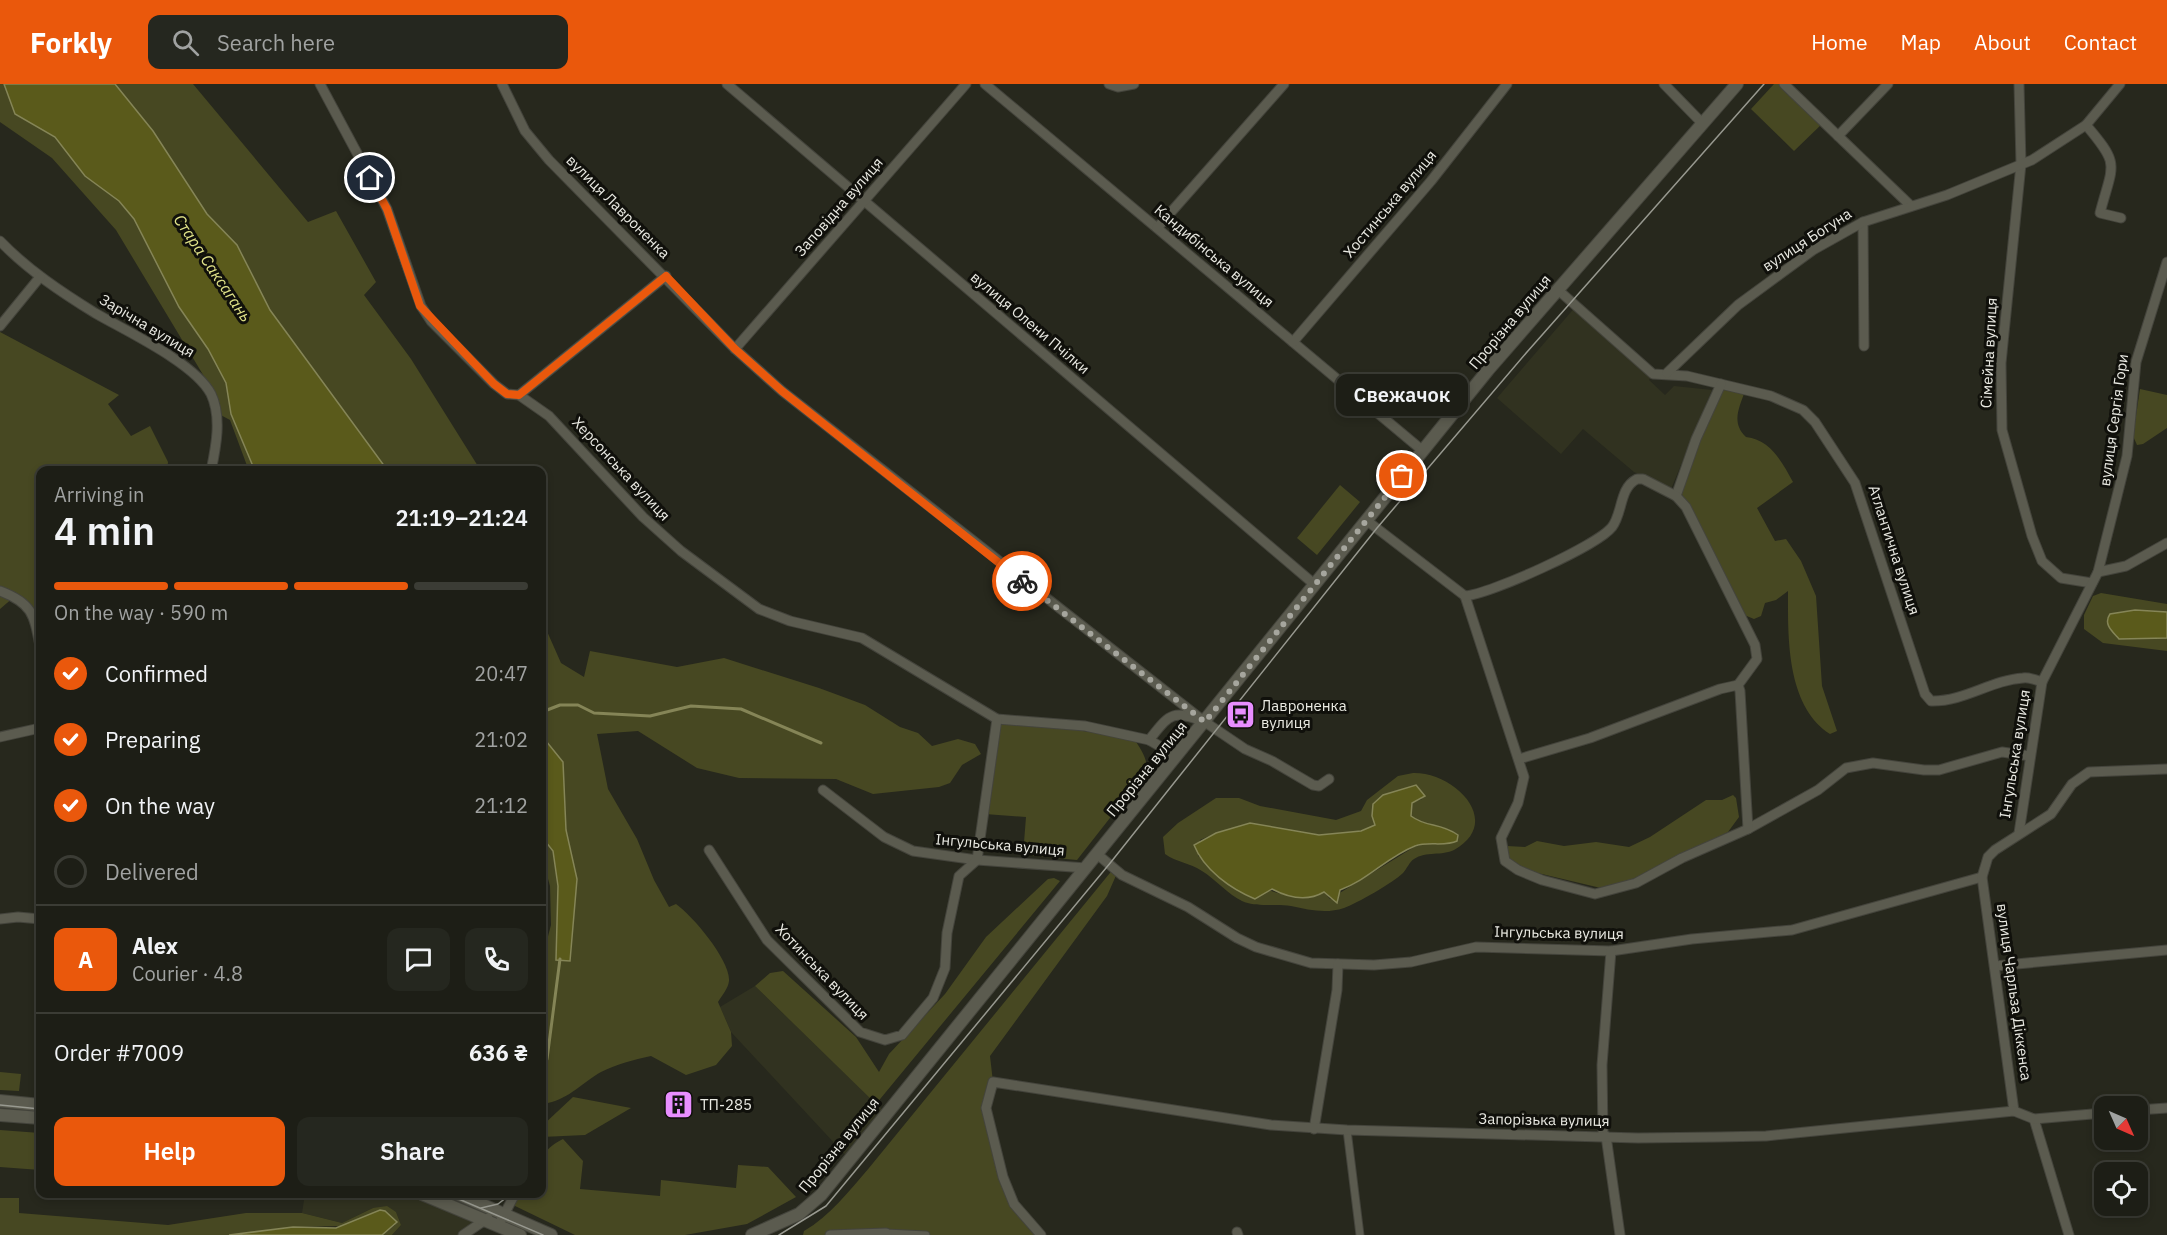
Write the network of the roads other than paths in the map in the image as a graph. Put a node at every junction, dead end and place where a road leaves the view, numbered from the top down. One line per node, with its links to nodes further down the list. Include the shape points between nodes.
1 (320, 84): 36 (street, Херсонська вулиця, via 387,209 420,306 494,384 507,394)
2 (502, 84): 27 (street, вулиця Лавроненка, via 535,145)
3 (727, 84): 20 (street, вулиця Олени Пчілки)
4 (966, 84): 20 (street, Заповідна вулиця)
5 (986, 84): 24 (street, Кандибінська вулиця)
6 (1109, 84): 7 (street)
7 (1134, 84)
8 (1284, 84): 24 (street)
9 (1507, 84): 31 (street, Хостинська вулиця, via 1431,181)
10 (1664, 84): 16 (street)
11 (1737, 84): 16 (main road, Прорізна вулиця)
12 (1784, 84): 18 (street)
13 (1888, 84): 18 (street)
14 (2019, 84): 19 (street, Сімейна вулиця)
15 (2120, 84): 17 (street, вулиця Богуна)
16 (1702, 123): 29 (main road, Прорізна вулиця)
17 (2086, 125): 19 (street, вулиця Богуна); 22 (street, via 2109,152 2113,163 2100,213)
18 (1838, 136): 21 (street)
19 (2021, 164): 21 (street, вулиця Богуна); 43 (street, Сімейна вулиця, via 2001,363 2002,430 2042,561 2061,578)
20 (864, 201): 33 (street, Заповідна вулиця); 44 (street, вулиця Олени Пчілки)
21 (1911, 206): 23 (street, вулиця Богуна)
22 (2121, 218)
23 (1863, 222): 32 (street); 34 (street, вулиця Богуна, via 1813,250 1738,305)
24 (1157, 228): 31 (street, Кандибінська вулиця)
25 (0, 241): 28 (street, Зарічна вулиця)
26 (2167, 262): 42 (street, вулиця Сергія Гори, via 2136,362 2127,456)
27 (666, 276): 33 (street, вулиця Лавроненка); 36 (street)
28 (40, 277): 30 (street); 38 (street, Зарічна вулиця, via 200,379 211,395 218,422)
29 (1557, 289): 34 (street, Атлантична вулиця, via 1653,374); 37 (main road, Прорізна вулиця)
30 (0, 326)
31 (1293, 342): 37 (street, Кандибінська вулиця)
32 (1864, 346)
33 (735, 349): 51 (street, вулиця Лавроненка, via 945,521)
34 (1666, 374): 35 (street, Атлантична вулиця)
35 (1720, 384): 39 (street); 48 (street, Атлантична вулиця, via 1771,396 1803,410 1825,437 1855,483 1930,701 1968,695 2025,677)
36 (519, 395): 50 (street, Херсонська вулиця, via 561,427 643,517 739,597 790,621 862,638)
37 (1423, 451): 40 (main road, Прорізна вулиця)
38 (212, 466)
39 (1676, 496): 46 (street, via 1643,479 1634,481 1615,522 1595,541 1535,570); 49 (street, via 1699,531 1758,651 1757,659)
40 (1366, 520): 44 (main road, Прорізна вулиця); 46 (street)
41 (2167, 543): 42 (street, via 2126,566)
42 (2098, 572): 43 (street, вулиця Сергія Гори)
43 (2092, 583): 48 (street, Інгульська вулиця)
44 (1314, 584): 51 (main road, Прорізна вулиця)
45 (0, 591): 47 (street, via 31,609)
46 (1465, 596): 57 (street)
47 (36, 630)
48 (2042, 682): 56 (street, Інгульська вулиця)
49 (1738, 685): 57 (street); 61 (street)
50 (997, 719): 54 (street, Херсонська вулиця, via 1085,726); 65 (street)
51 (1205, 722): 54 (street, via 1177,714 1167,717); 55 (main road, Прорізна вулиця); 59 (street, вулиця Лавроненка, via 1245,749 1313,785 1319,786)
52 (36, 729): 53 (street)
53 (0, 737)
54 (1149, 740): 55 (street, Херсонська вулиця)
55 (1177, 756): 64 (main road, Прорізна вулиця)
56 (2030, 756): 61 (street, via 2002,752 1940,770 1873,762 1857,765); 62 (street, Інгульська вулиця)
57 (1519, 759): 61 (street, via 1523,788 1500,847 1508,864 1542,880 1588,893 1617,890)
58 (2167, 769): 62 (street, Інгульська вулиця, via 2089,772 2072,784 2051,814)
59 (1329, 779)
60 (823, 790): 65 (street, Інгульська вулиця, via 900,846 932,855)
61 (1748, 829)
62 (2019, 833): 67 (street, Інгульська вулиця, via 1988,857)
63 (709, 850): 65 (street, Хотинська вулиця, via 767,940 854,1027 876,1039 902,1035 933,998 945,968 947,933 959,876)
64 (1097, 854): 66 (main road, Прорізна вулиця); 72 (street, Інгульська вулиця, via 1122,875 1188,907 1237,938 1295,959)
65 (977, 860): 66 (street, Інгульська вулиця)
66 (1086, 868): 95 (main road, Прорізна вулиця, via 821,1195 799,1214)
67 (1982, 877): 71 (street, Інгульська вулиця, via 1792,930); 73 (street, вулиця Чарльза Діккенса)
68 (36, 919): 69 (street)
69 (0, 920)
70 (2167, 950): 73 (street)
71 (1611, 951): 72 (street, Інгульська вулиця, via 1498,946 1393,964); 85 (street, via 1602,1065)
72 (1338, 964): 83 (street)
73 (1995, 966): 78 (street, вулиця Чарльза Діккенса)
74 (0, 1101): 75 (main road)
75 (36, 1105)
76 (2167, 1108): 77 (street)
77 (2148, 1109)
78 (2014, 1111): 82 (street, Запорізька вулиця); 85 (street, Запорізька вулиця, via 1766,1136)
79 (2094, 1114): 82 (street, Запорізька вулиця)
80 (0, 1115): 81 (main road)
81 (36, 1118)
82 (2034, 1119): 101 (street)
83 (1314, 1129): 84 (street, Запорізька вулиця); 98 (street, Запорізька вулиця, via 993,1082 986,1108 1009,1195)
84 (1347, 1130): 85 (street, Запорізька вулиця); 99 (street)
85 (1605, 1136): 100 (street)
86 (435, 1198): 89 (main road)
87 (464, 1198): 89 (main road)
88 (513, 1198): 90 (street)
89 (489, 1215): 90 (main road); 92 (street)
90 (501, 1220): 93 (main road); 94 (main road)
91 (886, 1234): 96 (street); 97 (street)
92 (463, 1235)
93 (520, 1235)
94 (551, 1235)
95 (752, 1235)
96 (830, 1235)
97 (926, 1235)
98 (1041, 1235)
99 (1360, 1235)
100 (1620, 1235)
101 (2069, 1235)

